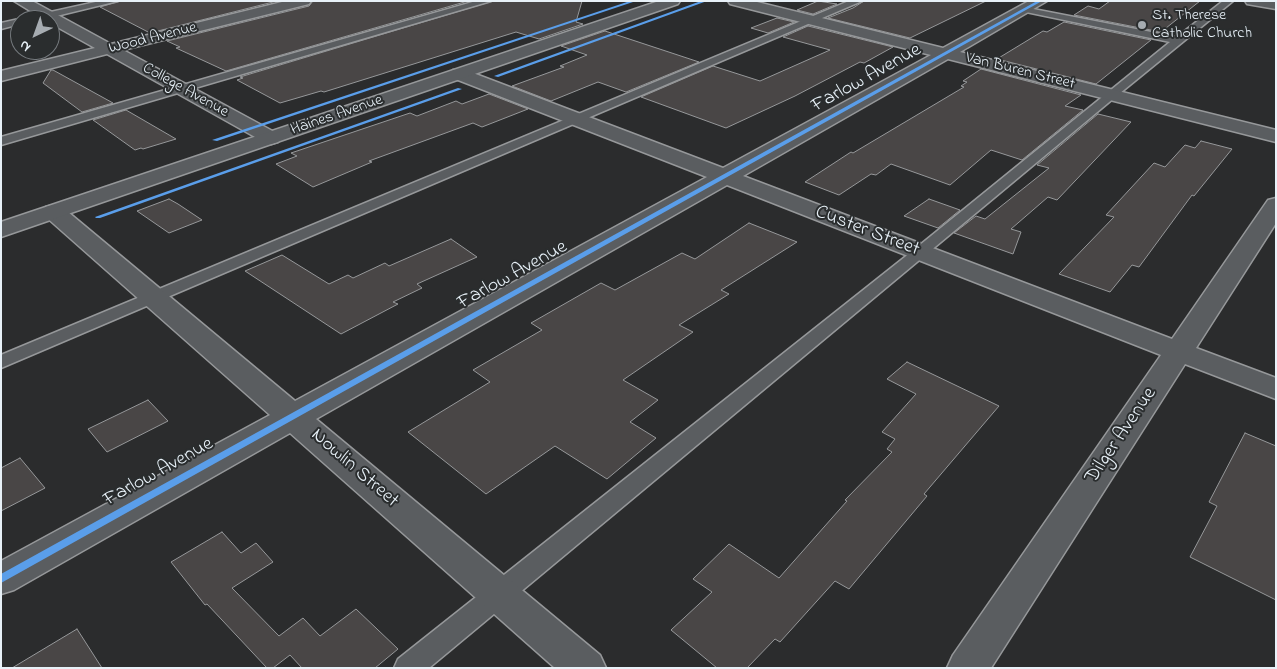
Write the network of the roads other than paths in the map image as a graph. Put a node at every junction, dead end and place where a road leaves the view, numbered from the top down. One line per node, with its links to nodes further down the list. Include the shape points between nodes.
1 (20, 1): 12 (street, College Avenue)
2 (114, 1): 13 (lane)
3 (304, 1): 17 (street, Wood Avenue)
4 (487, 1): 21 (lane)
5 (673, 1): 19 (street, Haines Avenue)
6 (735, 1): 14 (street, Van Buren Street)
7 (858, 1): 14 (lane)
8 (1229, 1): 16 (lane)
9 (1252, 1): 11 (street)
10 (1033, 5): 16 (lane); 18 (street, Farlow Avenue)
11 (1276, 6)
12 (36, 10)
13 (60, 13)
14 (813, 21): 18 (street, Van Buren Street); 23 (lane)
15 (60, 23): 17 (street, College Avenue)
16 (1179, 41): 22 (lane)
17 (109, 50): 20 (street, Wood Avenue); 21 (street, College Avenue)
18 (946, 54): 22 (street, Van Buren Street); 27 (street, Farlow Avenue)
19 (459, 74): 23 (street, Custer Street); 25 (street, Haines Avenue)
20 (1, 76)
21 (182, 89): 25 (street, College Avenue); 26 (lane)
22 (1110, 95): 24 (street, Van Buren Street); 31 (lane)
23 (577, 120): 27 (street, Custer Street); 32 (lane)
24 (1276, 136)
25 (271, 138): 29 (street, Haines Avenue)
26 (1, 141)
27 (724, 176): 31 (street, Custer Street); 36 (street, Farlow Avenue)
28 (1276, 204): 33 (street, Dilger Avenue)
29 (54, 212): 30 (street, Haines Avenue); 32 (street, Nowlin Street)
30 (1, 230)
31 (920, 252): 33 (street, Custer Street); 38 (lane)
32 (153, 297): 34 (lane); 36 (street, Nowlin Street)
33 (1178, 352): 35 (street, Custer Street); 41 (street, Dilger Avenue)
34 (1, 362)
35 (1276, 389)
36 (293, 417): 37 (street, Farlow Avenue); 38 (street, Nowlin Street)
37 (1, 579)
38 (499, 594): 39 (lane); 40 (street, Nowlin Street)
39 (408, 668)
40 (585, 668)
41 (968, 668)

